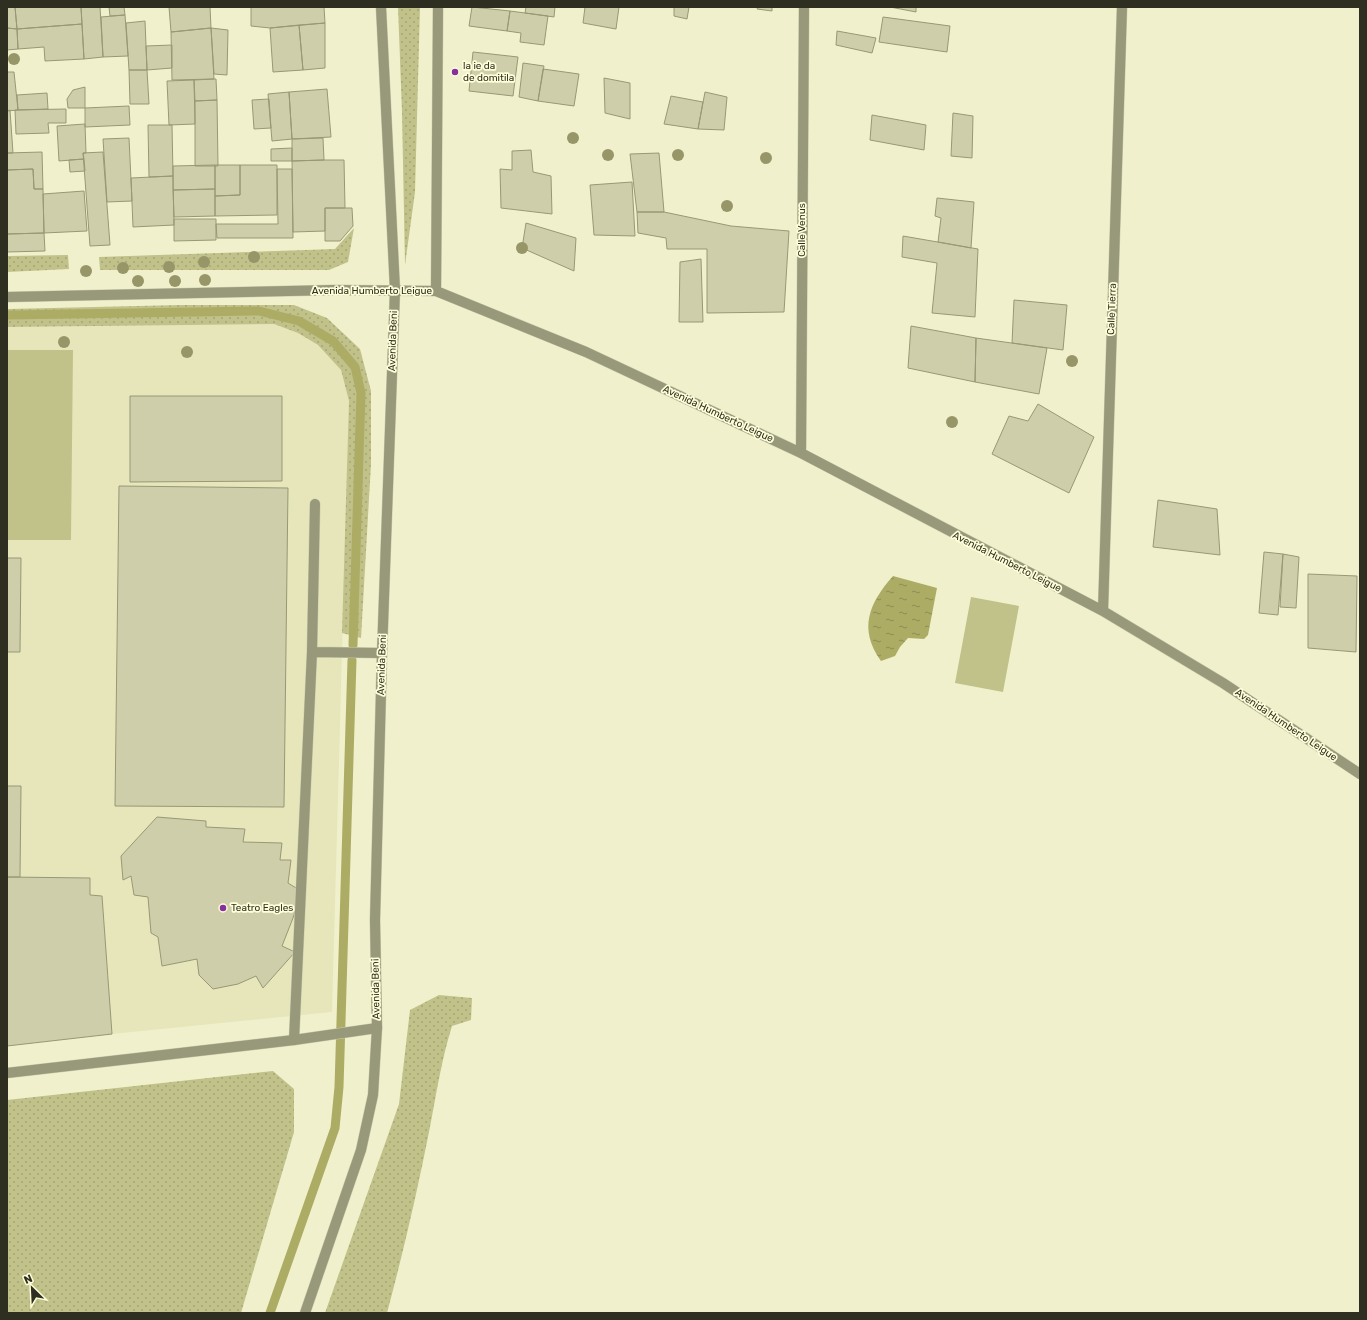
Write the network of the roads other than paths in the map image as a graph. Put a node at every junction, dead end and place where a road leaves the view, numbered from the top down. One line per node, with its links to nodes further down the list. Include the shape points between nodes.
1 (381, 7): 5 (street, Avenida Beni)
2 (438, 7): 6 (street)
3 (804, 7): 8 (street, Calle Venus)
4 (1122, 7): 10 (street, Calle Tierra)
5 (395, 290): 6 (street, Avenida Humberto Leigue); 7 (street, Avenida Humberto Leigue); 12 (street, Avenida Beni)
6 (436, 291): 8 (street, Avenida Humberto Leigue, via 586,352)
7 (7, 296)
8 (801, 453): 10 (street, Avenida Humberto Leigue, via 917,516)
9 (315, 504): 11 (street)
10 (1103, 611): 13 (street, Avenida Humberto Leigue, via 1223,683)
11 (312, 652): 12 (street); 15 (street)
12 (382, 653): 14 (street, Avenida Beni, via 375,920)
13 (1360, 774)
14 (378, 1028): 15 (street); 17 (street, Avenida Beni, via 372,1095 361,1150)
15 (296, 1040): 16 (street)
16 (7, 1073)
17 (305, 1313)

